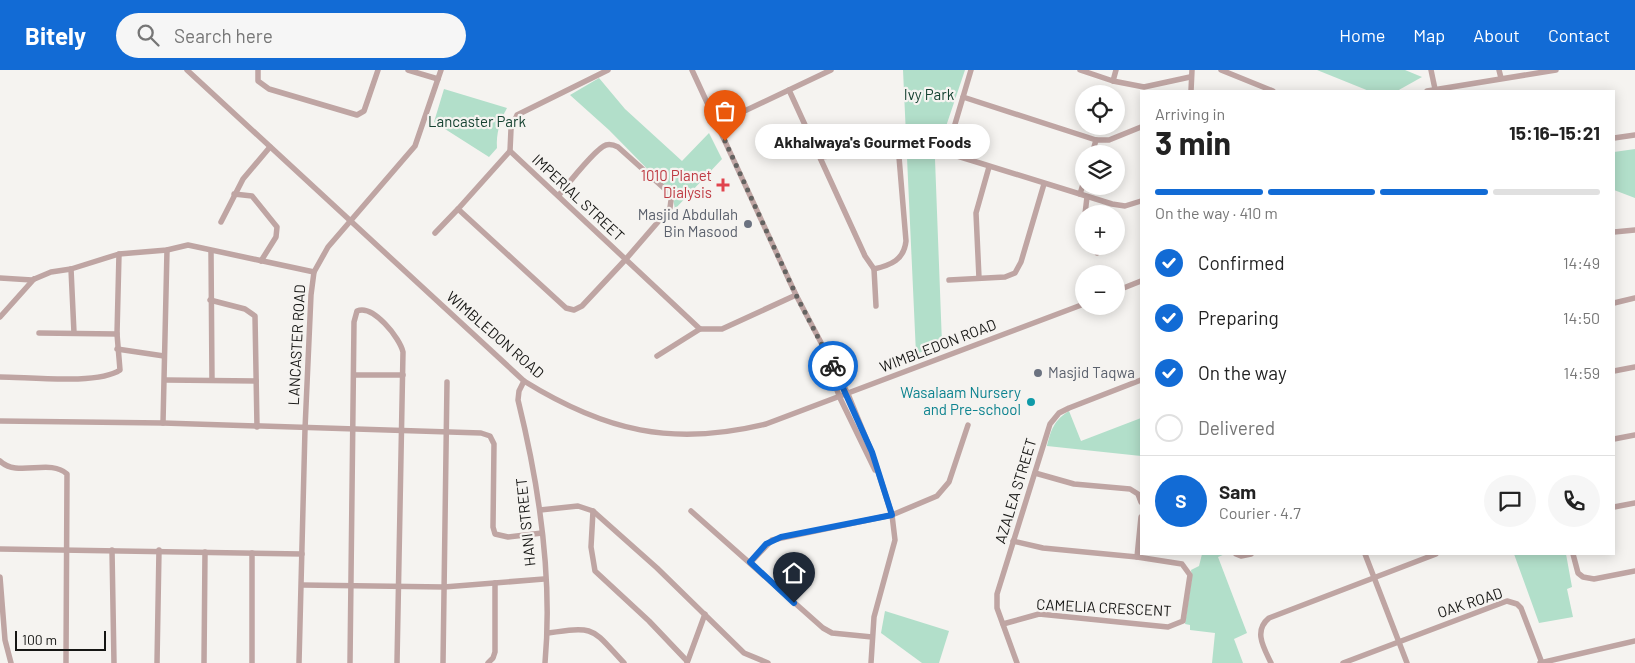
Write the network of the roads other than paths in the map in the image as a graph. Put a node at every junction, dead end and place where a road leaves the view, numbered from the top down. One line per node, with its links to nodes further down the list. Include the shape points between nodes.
1 (187, 70): 34 (street, WIMBLEDON ROAD)
2 (258, 70): 3 (street, via 258,81 270,89 357,115 364,111)
3 (378, 70)
4 (408, 70): 19 (street)
5 (441, 70): 19 (street, LANCASTER ROAD)
6 (608, 70): 35 (street, via 517,115 511,129)
7 (692, 70): 28 (street)
8 (831, 70): 23 (street)
9 (971, 70): 27 (street)
10 (1080, 70): 20 (street)
11 (1116, 70): 20 (street)
12 (1192, 70): 17 (street)
13 (1221, 70): 25 (street)
14 (1430, 70): 22 (street)
15 (1499, 70): 18 (street)
16 (1556, 70): 18 (street)
17 (1190, 78): 21 (street); 24 (street)
18 (1501, 78): 22 (street)
19 (438, 79): 47 (street, LANCASTER ROAD, via 415,146)
20 (1113, 81): 21 (street)
21 (1155, 89)
22 (1435, 89): 26 (street)
23 (789, 90): 28 (street); 36 (street)
24 (1191, 90)
25 (1271, 90)
26 (1432, 90)
27 (962, 97): 32 (street); 37 (street, via 950,150 957,156)
28 (717, 124): 66 (street)
29 (1140, 127): 32 (street, via 1109,140)
30 (1635, 135): 31 (street)
31 (1615, 138)
32 (1096, 140): 33 (street)
33 (1095, 145)
34 (270, 147): 40 (street, via 250,168); 47 (street, WIMBLEDON ROAD)
35 (510, 151): 41 (street, IMPERIAL STREET); 46 (street)
36 (820, 157): 58 (street); 58 (street, via 879,151 899,157 905,246 899,259)
37 (990, 167): 38 (street); 61 (street, via 976,213)
38 (1044, 184): 39 (street); 61 (street, via 1018,269 1011,275)
39 (1075, 193)
40 (234, 194): 48 (street); 56 (street, via 252,196 277,227 276,238)
41 (559, 195): 55 (street, IMPERIAL STREET); 55 (street, via 597,152 612,144 666,190 672,200 670,208)
42 (1082, 195): 43 (street)
43 (1087, 197): 44 (street, via 1119,206); 45 (street)
44 (1140, 201)
45 (1086, 205)
46 (458, 208): 51 (street); 55 (street, via 570,310 582,306)
47 (350, 220): 59 (street, LANCASTER ROAD, via 328,247); 90 (street, WIMBLEDON ROAD)
48 (221, 222)
49 (1635, 230): 50 (street)
50 (1615, 232)
51 (435, 233)
52 (168, 250): 53 (street, via 188,245); 54 (street); 79 (street)
53 (211, 251): 56 (street); 68 (street)
54 (119, 254): 57 (street); 76 (street)
55 (626, 260): 73 (street, IMPERIAL STREET)
56 (261, 261): 59 (street)
57 (71, 269): 62 (street, via 50,272); 75 (street)
58 (874, 269): 70 (street)
59 (314, 272): 98 (street, LANCASTER ROAD, via 310,295)
60 (0, 278): 62 (street)
61 (979, 278): 63 (street)
62 (34, 279): 72 (street)
63 (949, 280)
64 (1140, 282): 65 (street)
65 (1125, 288)
66 (796, 295): 73 (street, via 722,329); 77 (street)
67 (1635, 298): 69 (street)
68 (210, 300): 87 (street); 89 (street, via 245,309 255,316)
69 (1615, 303)
70 (876, 306)
71 (1075, 307): 92 (street, WIMBLEDON ROAD)
72 (0, 317)
73 (700, 329): 80 (street)
74 (38, 333): 75 (street)
75 (74, 333): 76 (street)
76 (117, 334): 78 (street)
77 (818, 341): 92 (street); 93 (street)
78 (117, 349): 79 (street); 85 (street, via 120,370 110,376 56,379)
79 (164, 356): 86 (street)
80 (657, 356)
81 (1635, 367): 82 (street)
82 (1615, 371)
83 (354, 375): 84 (street); 84 (street, via 354,322 358,311 363,310 372,312 399,341 403,352); 99 (street)
84 (403, 375): 100 (street)
85 (0, 377)
86 (166, 380): 87 (street); 95 (street)
87 (212, 380): 89 (street)
88 (1140, 380): 105 (street, AZALEA STREET, via 1059,413 1050,424)
89 (256, 381): 97 (street)
90 (524, 381): 93 (street, WIMBLEDON ROAD, via 597,419 629,429 665,434 708,434 750,428); 110 (street, HANI STREET, via 518,400)
91 (447, 382): 101 (street)
92 (848, 394): 93 (street, WIMBLEDON ROAD); 106 (street)
93 (840, 398): 106 (street)
94 (0, 421): 95 (street)
95 (164, 423): 97 (street)
96 (968, 425): 113 (street, via 944,492)
97 (257, 427): 98 (street)
98 (305, 429): 99 (street); 123 (street, LANCASTER ROAD)
99 (354, 430): 100 (street); 135 (street)
100 (401, 430): 101 (street); 136 (street)
101 (447, 432): 115 (street, via 482,433 493,439 495,534 508,537); 137 (street)
102 (1635, 435): 103 (street)
103 (1615, 439)
104 (0, 461): 117 (street, via 13,468 58,470 67,474)
105 (1035, 474): 107 (street, via 1074,484 1130,490 1138,494); 116 (street, AZALEA STREET)
106 (879, 478): 113 (street)
107 (1140, 499)
108 (1635, 503): 109 (street)
109 (1615, 507)
110 (540, 510): 111 (street, via 578,506); 115 (street, HANI STREET)
111 (592, 511): 138 (street); 145 (street, via 594,571)
112 (691, 511): 128 (street)
113 (892, 515): 128 (street, via 772,540); 141 (street, via 896,540 874,617)
114 (1140, 530): 127 (street)
115 (542, 533): 131 (street, HANI STREET)
116 (1014, 541): 127 (street, CAMELIA CRESCENT, via 1043,548); 139 (street, AZALEA STREET, via 997,594 997,608)
117 (67, 548): 118 (street); 119 (street); 147 (street)
118 (0, 549)
119 (112, 550): 120 (street); 148 (street)
120 (159, 550): 121 (street); 149 (street)
121 (205, 552): 122 (street); 150 (street)
122 (252, 553): 123 (street); 151 (street)
123 (302, 554): 134 (street, LANCASTER ROAD)
124 (1365, 555): 132 (street)
125 (1433, 555): 132 (street)
126 (1573, 555): 129 (street, via 1578,573 1589,579)
127 (1138, 557): 139 (street, CAMELIA CRESCENT, via 1174,561 1188,570 1190,582 1186,611 1178,625 1168,627 1039,614)
128 (750, 562): 141 (street, via 827,631)
129 (1635, 572)
130 (0, 577): 146 (street, via 5,640)
131 (544, 578): 133 (street); 140 (street, HANI STREET)
132 (1374, 578): 143 (street); 162 (street, via 1266,621 1260,637)
133 (495, 583): 137 (street); 156 (street, via 495,652)
134 (302, 585): 135 (street); 152 (street, LANCASTER ROAD)
135 (352, 586): 136 (street); 153 (street)
136 (398, 587): 137 (street); 154 (street)
137 (444, 587): 155 (street)
138 (705, 614): 144 (street); 145 (street)
139 (1003, 624): 161 (street, AZALEA STREET)
140 (548, 633): 157 (street, HANI STREET); 158 (street, via 591,630)
141 (872, 637): 160 (street)
142 (1635, 641): 165 (street)
143 (1398, 642): 163 (street); 164 (street); 165 (street, OAK ROAD, via 1503,602 1512,602 1521,608)
144 (751, 660): 159 (street)
145 (687, 662)
146 (12, 663)
147 (66, 663)
148 (114, 663)
149 (156, 663)
150 (204, 663)
151 (252, 663)
152 (299, 663)
153 (350, 663)
154 (396, 663)
155 (444, 663)
156 (488, 663)
157 (545, 663)
158 (624, 663)
159 (768, 663)
160 (871, 663)
161 (1017, 663)
162 (1271, 663)
163 (1343, 663)
164 (1406, 663)
165 (1541, 663)

